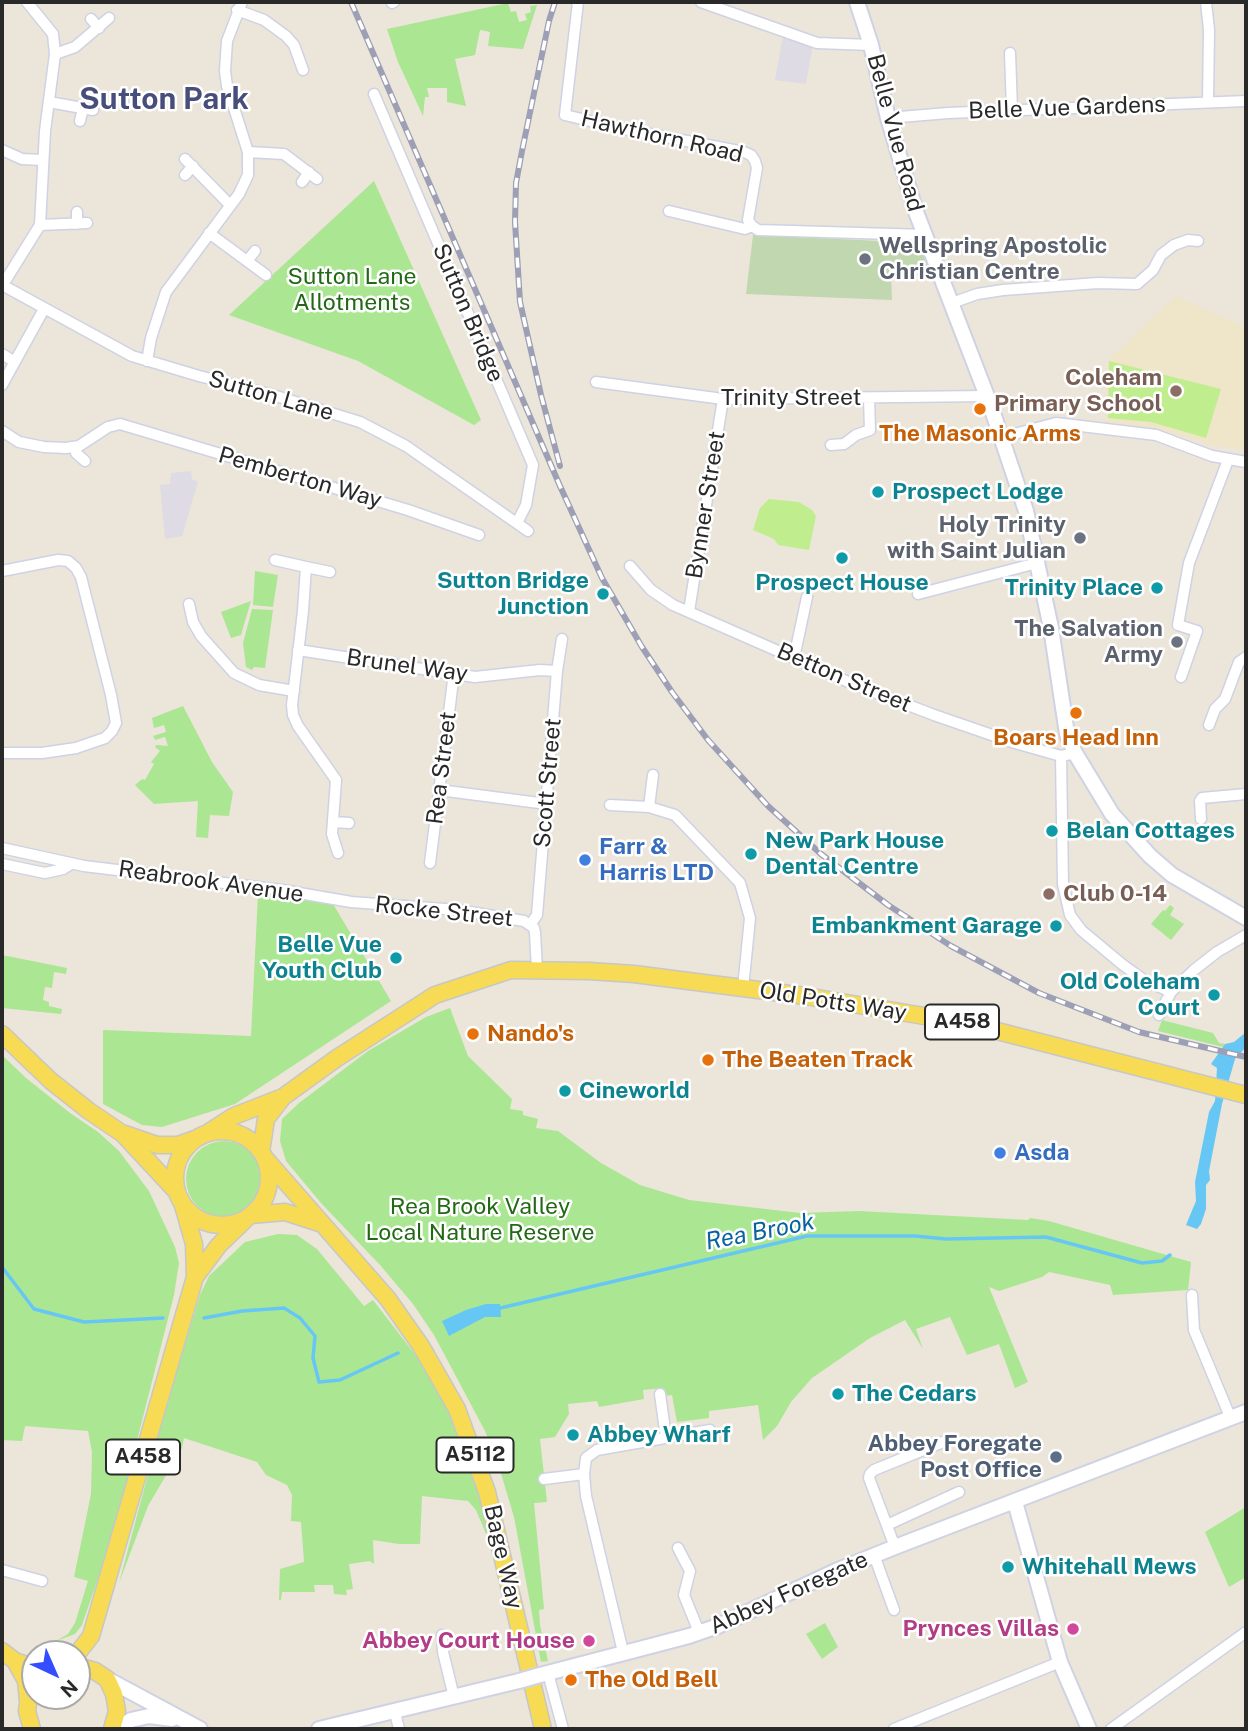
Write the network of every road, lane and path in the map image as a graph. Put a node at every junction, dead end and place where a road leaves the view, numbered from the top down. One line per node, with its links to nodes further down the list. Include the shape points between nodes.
1 (27, 2): 12 (street, via 53,34)
2 (578, 2): 30 (street, Hawthorn Road, via 565,115 751,155 757,167 748,213)
3 (701, 2): 10 (street, via 817,43)
4 (857, 2): 10 (street, Belle Vue Road)
5 (1206, 2): 17 (street)
6 (240, 6): 13 (street, via 294,45 304,57); 22 (street, via 227,41 225,71)
7 (90, 19): 9 (street)
8 (109, 19): 9 (street)
9 (99, 28): 12 (street, via 75,47)
10 (871, 45): 19 (street, Belle Vue Road)
11 (1010, 52): 18 (street)
12 (55, 54): 16 (street)
13 (303, 70)
14 (374, 94): 55 (street, Sutton Bridge, via 374,108 533,465 526,505)
15 (1246, 101): 17 (street, Belle Vue Gardens)
16 (49, 102): 20 (street, via 88,109); 23 (street)
17 (1208, 102): 18 (street, Belle Vue Gardens)
18 (1012, 110): 19 (street, Belle Vue Gardens)
19 (888, 118): 32 (street, Belle Vue Road)
20 (80, 121)
21 (2, 150): 23 (street, via 22,159)
22 (247, 152): 25 (street, via 284,153 313,176); 26 (street, via 248,175)
23 (42, 160): 29 (street)
24 (185, 176): 26 (street, via 189,163)
25 (302, 181)
26 (230, 205): 31 (street)
27 (669, 211): 30 (street, via 745,229)
28 (77, 212): 29 (street, via 82,223)
29 (40, 225): 37 (street)
30 (752, 226): 32 (street, via 758,230)
31 (209, 233): 35 (street); 41 (street, via 166,292)
32 (926, 235): 38 (street, Belle Vue Road)
33 (1198, 241): 38 (street, via 1174,245 1137,284 990,292)
34 (255, 251): 35 (street)
35 (247, 261): 36 (street)
36 (265, 275)
37 (2, 285): 39 (street, Sutton Lane)
38 (952, 303): 45 (street, Belle Vue Road)
39 (44, 309): 41 (street, Sutton Lane); 42 (street)
40 (2, 354): 42 (street)
41 (147, 361): 55 (street, Sutton Lane, via 360,422 406,446)
42 (15, 362): 44 (street)
43 (596, 382): 47 (street, Trinity Street)
44 (2, 385)
45 (987, 396): 46 (street, Trinity Street); 49 (street, Belle Vue Road)
46 (869, 398): 47 (street, Trinity Street); 50 (street, via 870,430 844,444)
47 (723, 399): 67 (street, Bynner Street)
48 (2, 431): 51 (street, via 19,442)
49 (1003, 437): 52 (street, via 1056,423 1156,435); 59 (street, Belle Vue Road)
50 (831, 445)
51 (75, 447): 53 (street); 57 (street, Pemberton Way, via 120,424)
52 (1228, 460): 54 (street); 74 (street, via 1189,564 1178,625 1197,631)
53 (86, 461)
54 (1246, 462)
55 (517, 523): 56 (street, Sutton Lane)
56 (528, 531)
57 (479, 535)
58 (275, 560): 61 (street)
59 (1037, 563): 64 (street); 78 (street, Belle Vue Road, via 1067,734)
60 (630, 566): 67 (street, Betton Street, via 650,590)
61 (306, 567): 63 (street); 69 (street)
62 (2, 571): 77 (street, via 58,560 76,568 116,723 105,738 76,748)
63 (330, 572)
64 (918, 594)
65 (807, 597): 71 (street)
66 (189, 604): 75 (street, via 201,636 234,673 259,685)
67 (689, 611): 71 (street, Betton Street)
68 (562, 639): 72 (street, Scott Street)
69 (299, 650): 73 (street, Brunel Way); 75 (street)
70 (1246, 657): 76 (street, via 1239,662)
71 (794, 658): 78 (street, Betton Street, via 921,710)
72 (557, 671): 73 (street, Brunel Way, via 475,677); 82 (street, Scott Street)
73 (454, 673): 80 (street, Rea Street)
74 (1181, 677)
75 (294, 691): 86 (street, via 293,715 298,726 336,780)
76 (1209, 725)
77 (2, 753)
78 (1066, 758): 94 (street, Belle Vue Road, via 1092,783 1120,825 1172,876); 99 (street, via 1063,884 1070,915 1113,958)
79 (653, 775): 84 (street)
80 (439, 790): 82 (street); 90 (street, Rea Street)
81 (1246, 794): 85 (street, via 1202,798)
82 (547, 804): 95 (street, Scott Street, via 537,915)
83 (610, 805): 84 (street)
84 (649, 807): 98 (street, via 675,815 740,883 750,918)
85 (1201, 819)
86 (334, 822): 87 (street); 89 (street, via 332,834)
87 (349, 823)
88 (2, 848): 92 (street, Reabrook Avenue)
89 (338, 853)
90 (430, 863)
91 (2, 864): 92 (street, Reabrook Avenue, via 45,873)
92 (71, 864): 93 (street, Reabrook Avenue)
93 (351, 902): 95 (street, Rocke Street, via 458,910)
94 (1246, 918)
95 (530, 925): 97 (street, Rocke Street, via 535,933)
96 (1246, 935): 99 (street, via 1217,952)
97 (537, 970): 98 (main road, Old Potts Way / A458, via 634,974); 103 (main road, Old Potts Way / A458, via 512,970 435,995)
98 (743, 988): 102 (main road, Old Potts Way / A458, via 966,1023)
99 (1171, 992): 100 (street)
100 (1159, 1015)
101 (2, 1034): 104 (main road, via 51,1081)
102 (1242, 1094)
103 (283, 1097): 105 (main road, Old Potts Way / A458, via 234,1115); 106 (main road, Old Potts Way / A458, via 266,1119)
104 (123, 1134): 105 (main road, via 157,1145 178,1145); 107 (main road)
105 (202, 1136): 106 (main road, via 222,1131 240,1134); 107 (main road, A458, via 177,1164)
106 (263, 1154): 108 (main road, A458, via 268,1189); 109 (main road, Bage Way / A5112)
107 (180, 1197): 108 (main road, via 192,1214 212,1223 233,1223); 110 (main road, A458, via 194,1244)
108 (249, 1216): 109 (main road, Bage Way / A5112, via 285,1212); 110 (main road, A458)
109 (319, 1223): 152 (main road, Bage Way / A5112, via 388,1299 457,1409 487,1492)
110 (195, 1277): 131 (main road, A458)
111 (1192, 1295): 114 (street, via 1194,1330)
112 (660, 1394): 116 (street)
113 (1246, 1412): 114 (street, Abbey Foregate)
114 (1231, 1419): 121 (street, Abbey Foregate)
115 (710, 1430): 116 (street)
116 (666, 1437): 118 (street, via 597,1450 586,1458)
117 (948, 1440): 122 (street, via 870,1474)
118 (584, 1474): 119 (street); 135 (street)
119 (544, 1479)
120 (960, 1492): 122 (street)
121 (1015, 1502): 123 (street, Abbey Foregate); 137 (street)
122 (887, 1525): 123 (street)
123 (895, 1547): 125 (street, Abbey Foregate)
124 (678, 1548): 129 (street, via 690,1571 684,1595)
125 (874, 1555): 128 (street); 129 (street, Abbey Foregate)
126 (2, 1570): 127 (street)
127 (42, 1581)
128 (894, 1609)
129 (699, 1632): 135 (street, Abbey Foregate)
130 (1246, 1632): 156 (street)
131 (91, 1636): 133 (main road, A458); 142 (main road, A458)
132 (442, 1636): 143 (street)
133 (88, 1640)
134 (2, 1651): 136 (main road)
135 (623, 1652): 141 (street, Abbey Foregate)
136 (15, 1661): 138 (main road); 139 (main road)
137 (1060, 1662): 154 (street); 155 (street)
138 (21, 1663)
139 (21, 1672)
140 (91, 1672): 142 (main road)
141 (544, 1674): 143 (street, Abbey Foregate, bridge); 153 (street)
142 (103, 1677): 146 (street); 148 (main road, A458, via 114,1695)
143 (454, 1697): 145 (street, Abbey Foregate)
144 (27, 1710): 147 (main road)
145 (394, 1712): 150 (street, Abbey Foregate); 151 (street)
146 (184, 1721): 148 (street, via 149,1716); 149 (street)
147 (24, 1729)
148 (114, 1729)
149 (200, 1729)
150 (319, 1729)
151 (399, 1729)
152 (543, 1729)
153 (564, 1729)
154 (894, 1729)
155 (1089, 1729)
156 (1111, 1729)

